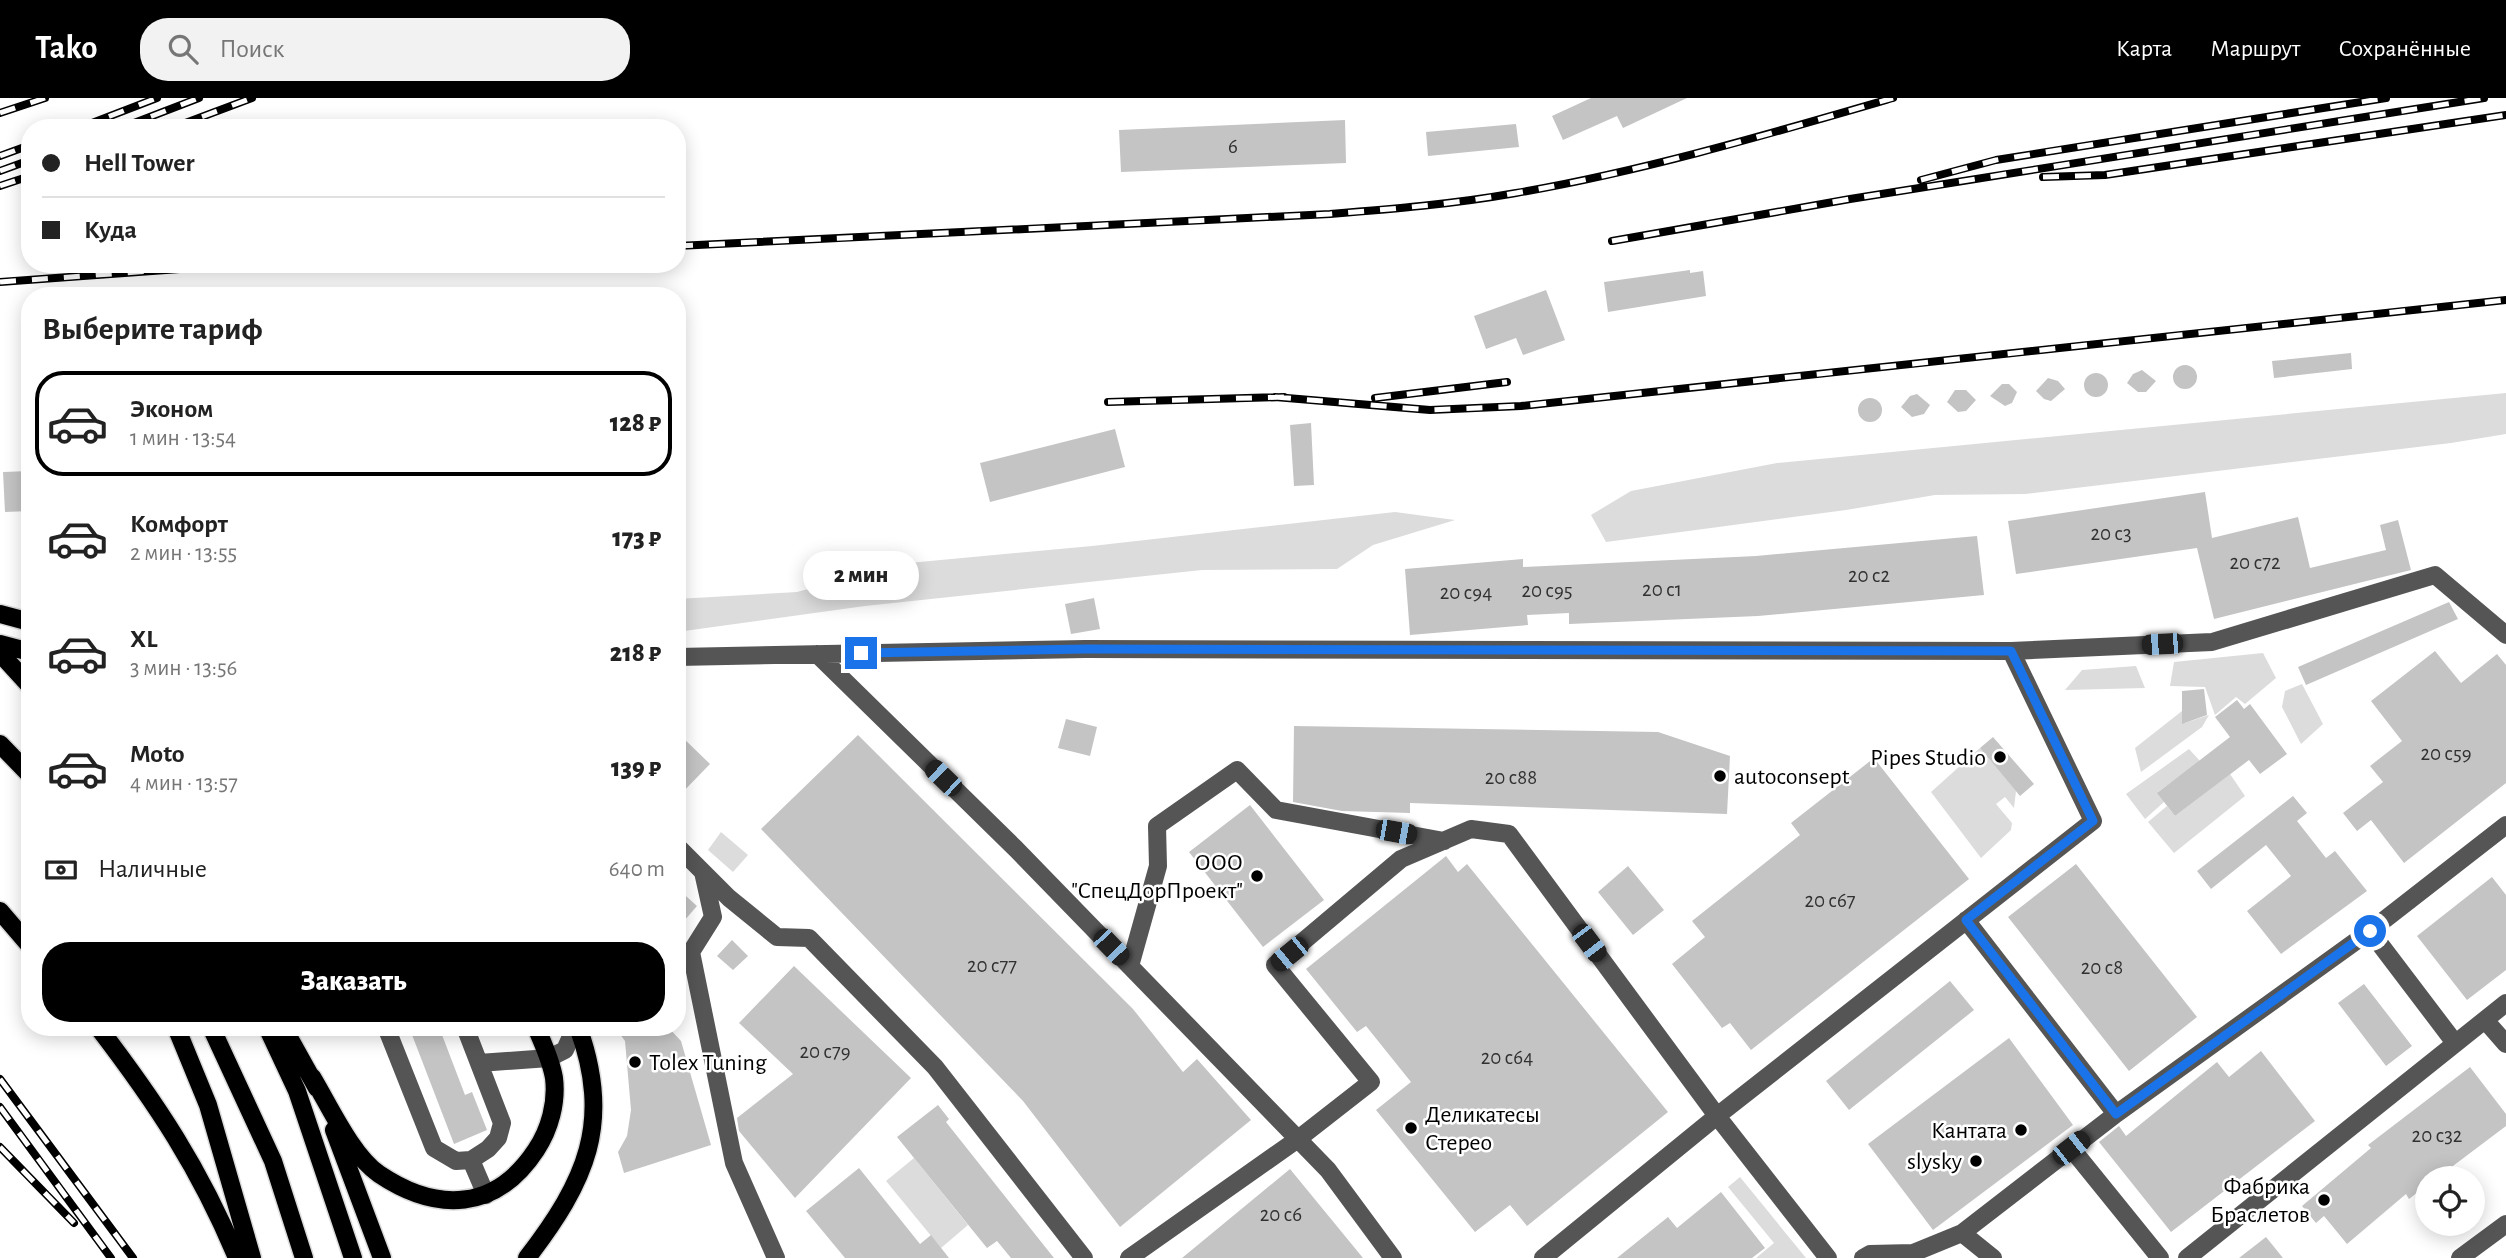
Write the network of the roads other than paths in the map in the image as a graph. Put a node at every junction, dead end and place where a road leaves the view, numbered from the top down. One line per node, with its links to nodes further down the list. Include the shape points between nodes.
1 (0, 614): 2 (main road)
2 (21, 620)
3 (2506, 635): 6 (lane, via 2435,575 2212,642)
4 (0, 644): 5 (main road)
5 (21, 650)
6 (2011, 651): 8 (lane, via 1085,649); 18 (lane, via 2093,821)
7 (0, 653): 10 (main road)
8 (817, 654): 9 (lane); 21 (lane)
9 (686, 657)
10 (21, 676)
11 (0, 744): 12 (main road)
12 (21, 766)
13 (2506, 825): 19 (lane)
14 (1444, 841): 21 (lane, via 1276,810 1237,771 1157,826 1158,866); 40 (lane, via 1471,829 1509,834); 41 (lane, via 1401,859 1275,965 1371,1082)
15 (686, 855): 16 (lane)
16 (703, 872): 53 (lane, via 713,918 691,951 734,1163); 54 (lane, via 777,937 809,938 936,1067)
17 (0, 911): 20 (main road)
18 (1966, 920): 39 (lane); 40 (lane)
19 (2370, 931): 34 (lane); 39 (lane)
20 (21, 936)
21 (1130, 966): 41 (lane)
22 (2506, 1003): 23 (lane)
23 (2485, 1020): 34 (lane); 35 (lane)
24 (105, 1036): 47 (main road, via 180,1140 212,1198)
25 (180, 1036): 48 (main road, via 208,1105)
26 (215, 1036): 49 (main road, via 273,1161)
27 (271, 1036): 50 (main road, via 302,1102)
28 (289, 1036): 38 (main road)
29 (390, 1036): 43 (lane, via 434,1148 456,1161)
30 (468, 1036): 37 (lane)
31 (540, 1036): 36 (main road)
32 (572, 1036): 36 (lane, via 565,1049)
33 (580, 1036): 52 (main road, via 589,1058 592,1136 571,1197)
34 (2455, 1043): 62 (lane)
35 (2506, 1044)
36 (549, 1058): 37 (lane); 44 (main road, via 554,1105 544,1138 524,1169)
37 (479, 1063): 43 (lane, via 502,1123 498,1139)
38 (312, 1077): 44 (main road, via 355,1149 376,1173 430,1197 467,1200); 51 (main road)
39 (2116, 1114): 42 (lane)
40 (1717, 1116): 57 (lane); 58 (lane)
41 (1297, 1139): 55 (lane); 56 (lane, via 1328,1170)
42 (2071, 1148): 46 (lane); 61 (lane)
43 (471, 1160): 44 (lane)
44 (486, 1195)
45 (2506, 1224): 63 (lane)
46 (1962, 1233): 59 (lane, via 1913,1253); 60 (lane)
47 (237, 1258)
48 (252, 1258)
49 (304, 1258)
50 (353, 1258)
51 (382, 1258)
52 (527, 1258)
53 (776, 1258)
54 (1084, 1258)
55 (1129, 1258)
56 (1393, 1258)
57 (1543, 1258)
58 (1828, 1258)
59 (1863, 1258)
60 (1993, 1258)
61 (2160, 1258)
62 (2187, 1258)
63 (2460, 1258)

